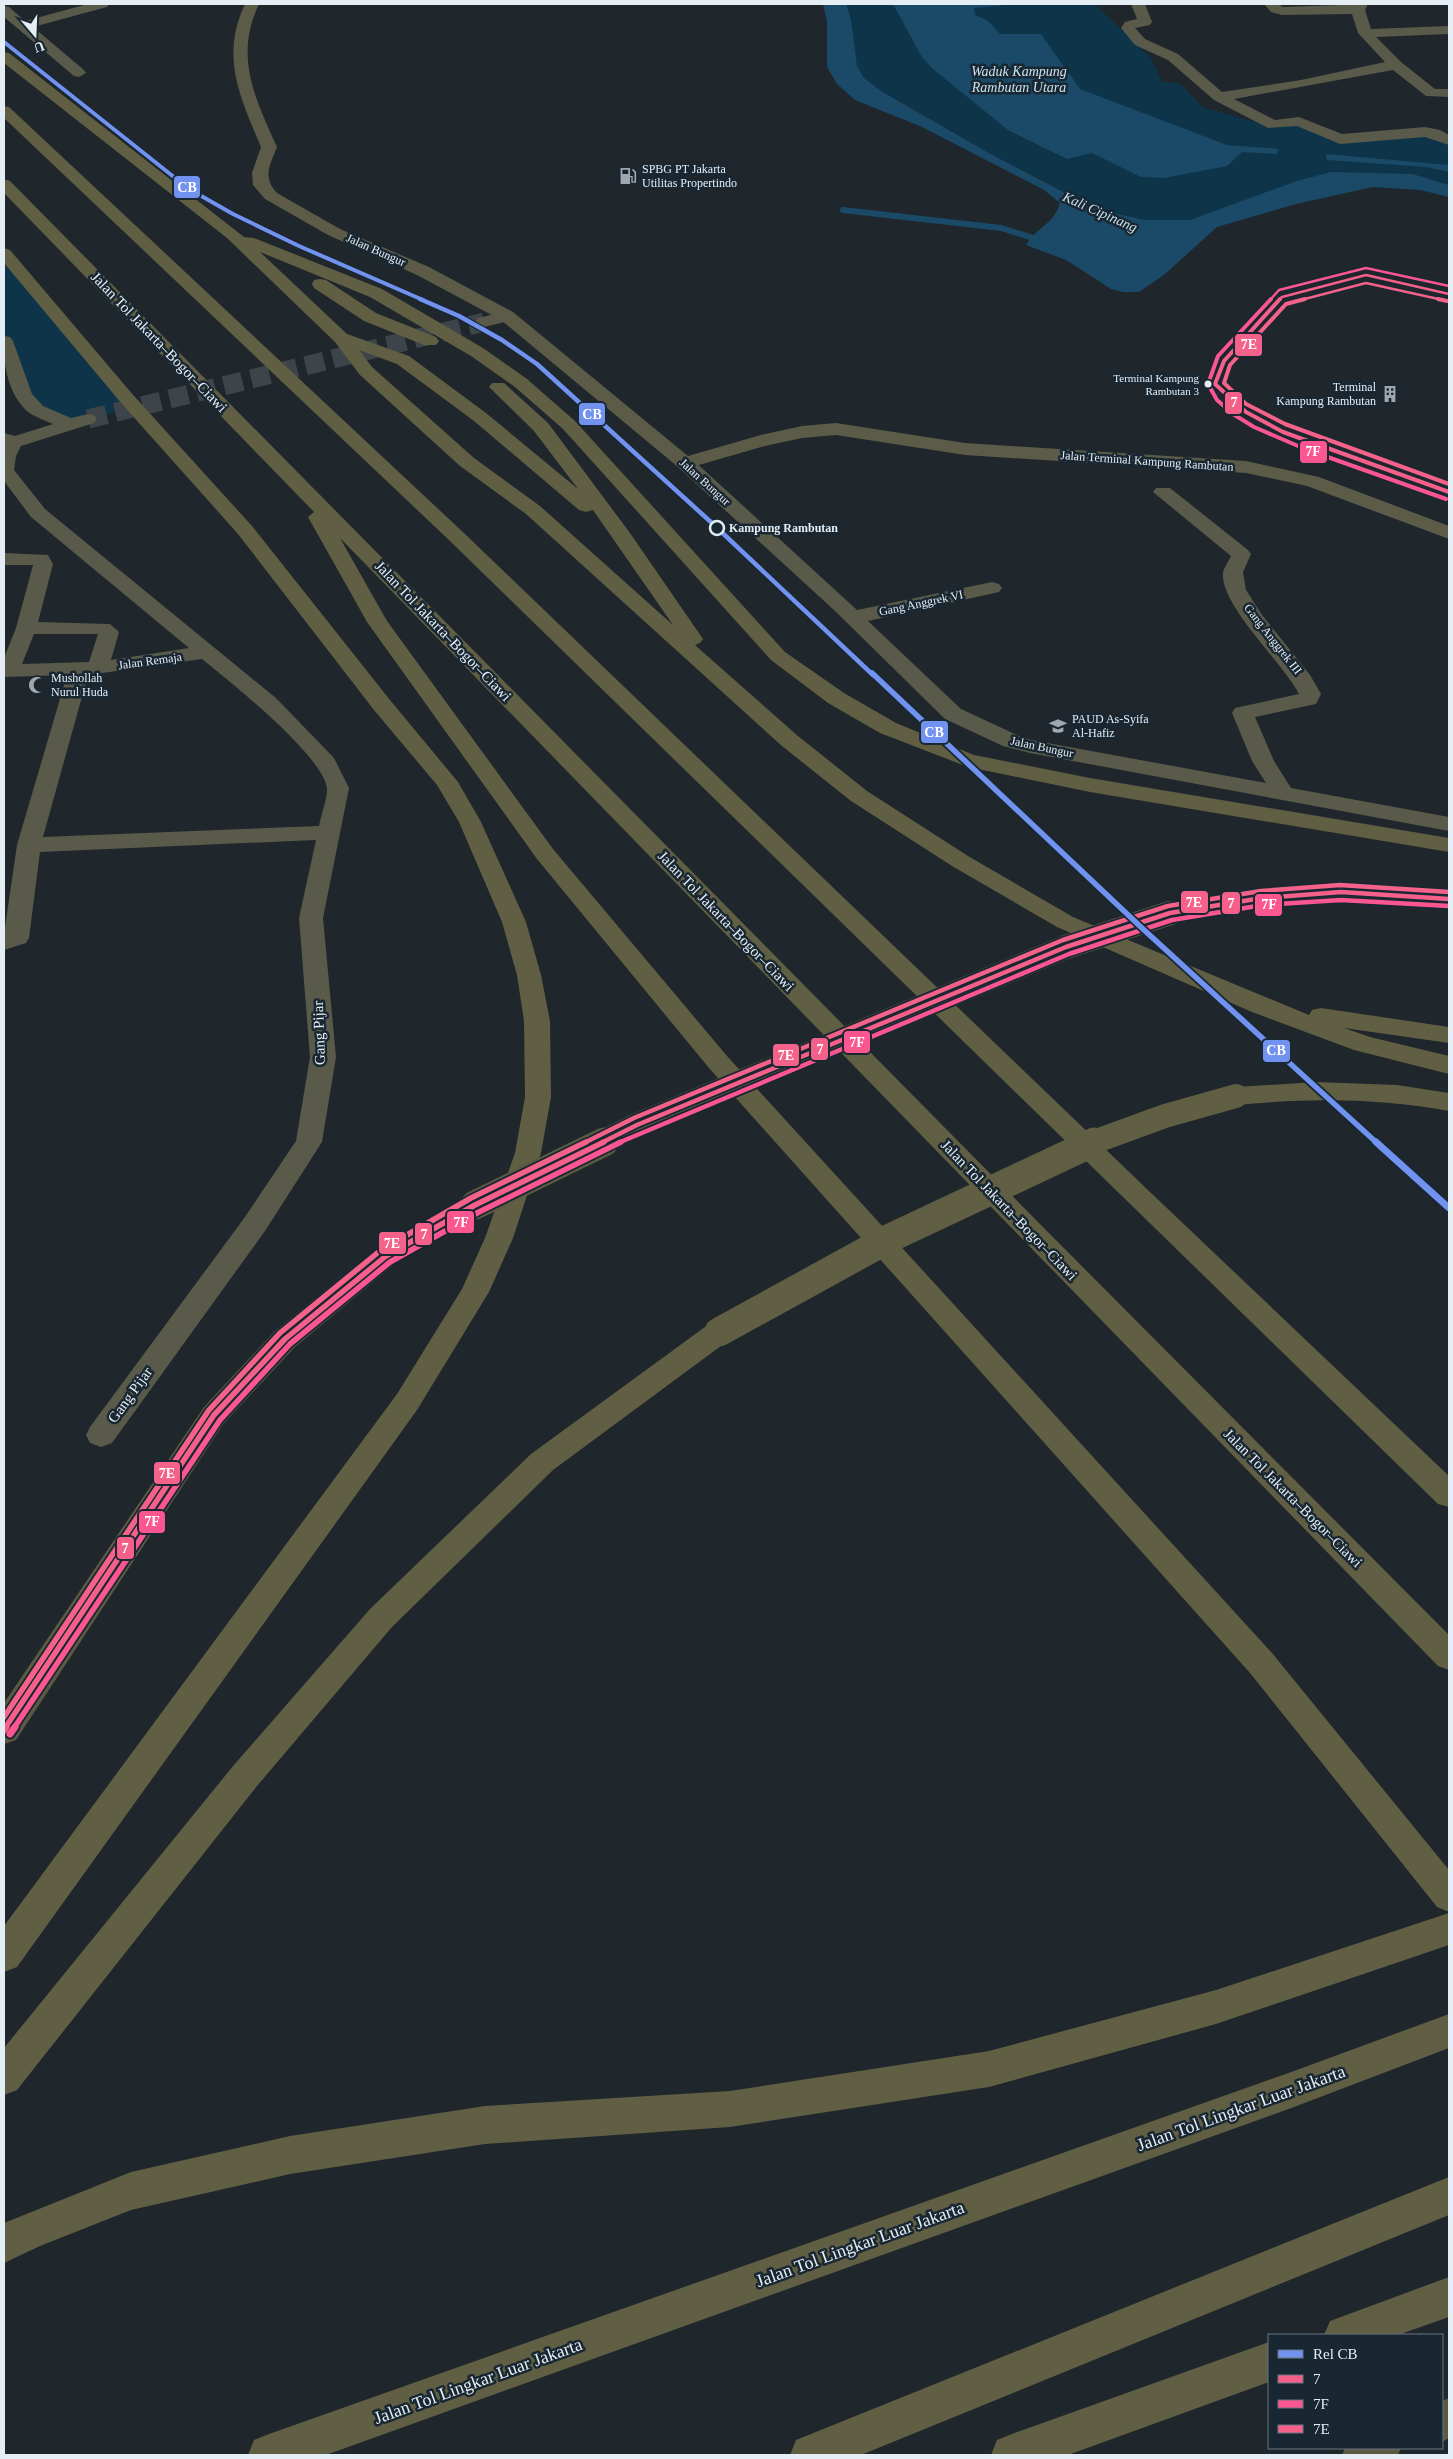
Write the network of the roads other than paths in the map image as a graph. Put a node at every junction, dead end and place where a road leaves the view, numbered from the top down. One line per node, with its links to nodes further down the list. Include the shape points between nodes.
1 (102, 4): 7 (street)
2 (252, 4): 21 (street, Jalan Bungur, via 239,44 239,66 246,93 269,147 260,173 261,185 271,196 334,232 424,271)
3 (1138, 4): 14 (street, via 1145,22 1128,26 1131,32 1144,44 1173,57)
4 (1271, 4): 5 (street, via 1282,11)
5 (1359, 7): 9 (street)
6 (4, 10): 7 (street)
7 (23, 26): 12 (street)
8 (1449, 30): 9 (street)
9 (1365, 33): 11 (street)
10 (4, 56): 18 (highway)
11 (1396, 65): 13 (street, via 1431,94); 14 (street)
12 (79, 73)
13 (1449, 93)
14 (1219, 97): 16 (street, via 1273,125 1299,121 1340,140 1425,132 1435,133)
15 (4, 110): 53 (highway, via 458,538)
16 (1449, 141)
17 (4, 184): 29 (highway, Jalan Tol Jakarta–Bogor–Ciawi)
18 (232, 235): 20 (highway); 45 (highway, via 376,293 477,352 522,383 570,425 778,656 836,698 888,728 977,762 1090,786)
19 (4, 254): 58 (highway, via 128,400 245,530 382,705 447,782 474,832 514,922 537,1021 538,1097 528,1153 499,1238 476,1292 407,1402)
20 (253, 254): 23 (highway); 32 (highway, via 312,279 370,317 446,348 499,388 541,427)
21 (507, 316): 22 (street); 28 (street, Jalan Bungur)
22 (484, 322)
23 (340, 338): 32 (highway, via 403,360 480,418); 40 (highway, via 366,371 467,462 532,510)
24 (4, 341): 26 (street, via 24,395 36,410)
25 (88, 419): 26 (street)
26 (68, 424): 27 (street)
27 (9, 440): 37 (street, Gang Pijar, via 5,470 38,513)
28 (686, 463): 31 (street, Jalan Terminal Kampung Rambutan, via 761,441 836,429 964,449 1246,467 1312,481); 35 (street, Jalan Bungur)
29 (300, 486): 54 (highway, Jalan Tol Jakarta–Bogor–Ciawi); 56 (highway, via 377,622 545,854 718,1062 1261,1663)
30 (1163, 492): 41 (street, Gang Anggrek III, via 1241,554 1233,573 1236,588 1252,616 1299,672 1310,694 1308,699 1243,714 1263,761)
31 (1449, 533)
32 (623, 537): 40 (highway)
33 (4, 559): 36 (street, via 34,558 41,559 43,564)
34 (992, 588): 35 (street, Gang Anggrek VI)
35 (851, 618): 41 (street, Jalan Bungur, via 953,714 1011,741)
36 (26, 628): 38 (street, via 107,630 109,632); 39 (street)
37 (206, 652): 38 (street, Jalan Remaja); 43 (street, Gang Pijar, via 268,703 326,763 338,788)
38 (89, 669): 39 (street, Jalan Remaja); 44 (street)
39 (6, 671)
40 (719, 677): 48 (highway, via 858,796 960,861 1065,922)
41 (1283, 793): 42 (street, Jalan Bungur)
42 (1449, 824)
43 (327, 833): 44 (street); 52 (street, Gang Pijar, via 311,918 323,1057 309,1142 255,1224)
44 (29, 845): 47 (street, via 17,938)
45 (1449, 845)
46 (1449, 899): 55 (main road, bridge, via 1341,892 1262,898 1170,913 1066,947 637,1125 475,1205 386,1256 285,1339 214,1415)
47 (4, 942)
48 (1261, 1006): 49 (highway); 50 (highway, via 1363,1044)
49 (1449, 1035)
50 (1449, 1065)
51 (1449, 1102): 60 (highway, bridge, via 1410,1095 1285,1091 1236,1096 1165,1116 1095,1141 890,1238 719,1332 542,1462 381,1618 245,1776)
52 (101, 1435)
53 (1449, 1495)
54 (1449, 1656)
55 (4, 1730)
56 (1449, 1896)
57 (1449, 1929): 62 (highway, via 1216,2007 989,2069 730,2110 485,2125 290,2155 131,2191 28,2231)
58 (4, 1955)
59 (1449, 2031): 67 (highway, Jalan Tol Lingkar Luar Jakarta)
60 (4, 2077)
61 (1449, 2196): 68 (highway)
62 (4, 2244)
63 (1449, 2298): 64 (highway)
64 (1347, 2334)
65 (1268, 2362): 69 (highway)
66 (1378, 2449): 70 (main road)
67 (269, 2455)
68 (811, 2455)
69 (1012, 2455)
70 (1363, 2455)

